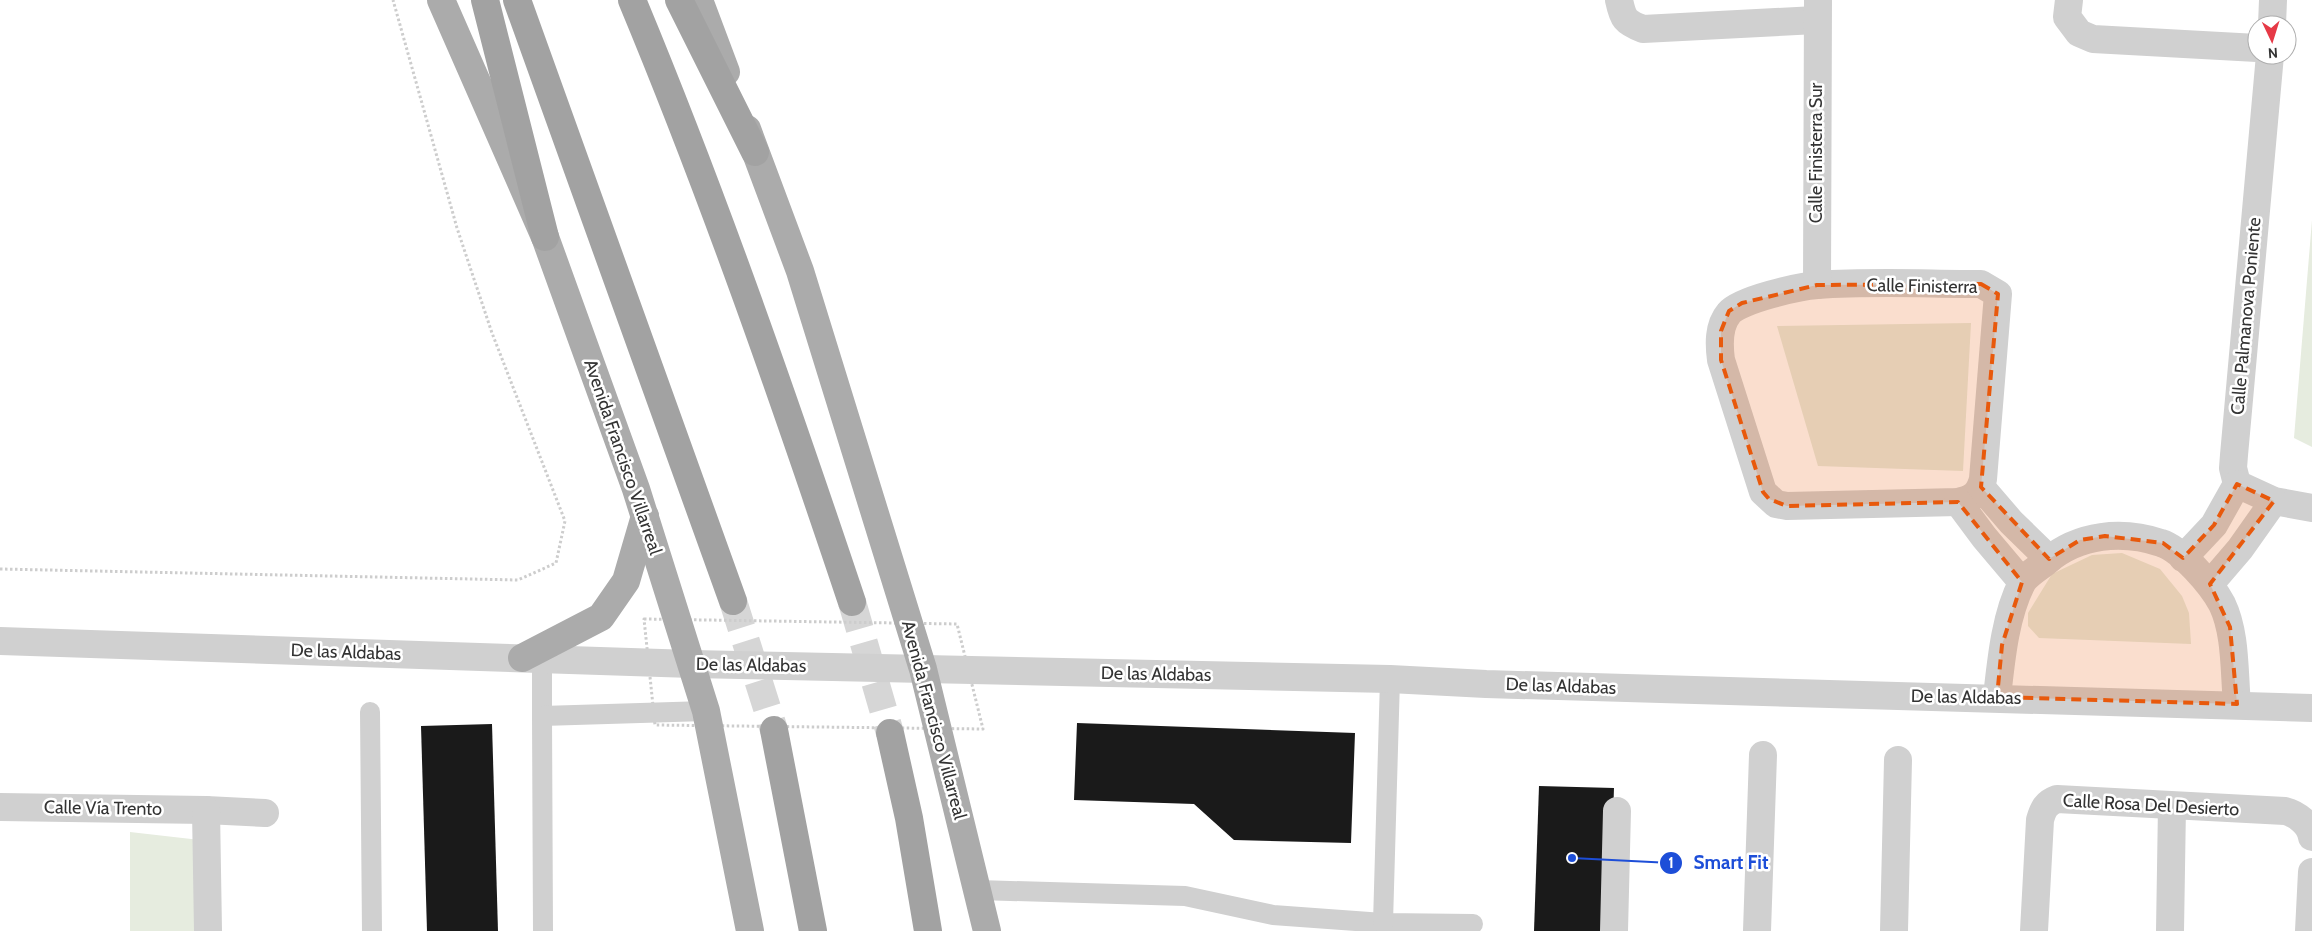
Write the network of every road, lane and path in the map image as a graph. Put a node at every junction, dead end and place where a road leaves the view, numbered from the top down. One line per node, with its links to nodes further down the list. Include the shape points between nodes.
1 (393, 0): 26 (path, via 457,228 492,333 565,521 556,562 518,580)
2 (441, 0): 16 (main road, Avenida Francisco Villarreal)
3 (485, 0): 16 (highway)
4 (517, 0): 29 (highway)
5 (632, 0): 30 (highway, via 678,113)
6 (678, 0): 15 (highway)
7 (699, 0): 15 (main road, Avenida Francisco Villarreal)
8 (1620, 0): 11 (street, Calle Finisterra Sur, via 1622,16 1630,24 1644,28)
9 (2069, 0): 13 (street, via 2067,17 2079,32 2093,39)
10 (2273, 0): 12 (street)
11 (1817, 10): 17 (street, Calle Finisterra Sur)
12 (2272, 15)
13 (2247, 47)
14 (2269, 65): 18 (street, Calle Palmanova Poniente, via 2233,468)
15 (755, 152): 33 (main road, Avenida Francisco Villarreal, via 800,271)
16 (545, 237): 23 (main road, Avenida Francisco Villarreal)
17 (1816, 285): 19 (street, Calle Finisterra, via 1981,284 1998,294); 21 (street, Calle Finisterra, via 1742,303 1724,320 1719,343 1721,360 1763,492 1769,499 1786,506)
18 (2237, 484): 20 (street); 24 (street, via 2214,525)
19 (1981, 487): 21 (street, via 1972,499); 25 (street, via 2010,522)
20 (2274, 501): 22 (street); 28 (street)
21 (1951, 502): 27 (street)
22 (2312, 508)
23 (645, 516): 32 (main road, Avenida Francisco Villarreal); 36 (main road, via 626,581 601,616)
24 (2183, 558): 25 (street, via 2163,543 2105,536 2080,540); 28 (street)
25 (2049, 559): 27 (street)
26 (0, 569)
27 (2022, 582): 40 (street, via 2002,645)
28 (2210, 584): 41 (street, via 2230,627)
29 (733, 601)
30 (852, 602)
31 (644, 619): 32 (path)
32 (678, 619): 33 (path); 37 (main road, Avenida Francisco Villarreal)
33 (909, 623): 34 (path); 38 (main road, Avenida Francisco Villarreal)
34 (957, 624)
35 (0, 641): 36 (street, De las Aldabas)
36 (532, 659): 37 (street, De las Aldabas); 44 (lane)
37 (692, 664): 38 (street, De las Aldabas); 45 (main road, Avenida Francisco Villarreal)
38 (924, 669): 39 (street, De las Aldabas); 47 (main road, Avenida Francisco Villarreal)
39 (1390, 679): 40 (street, De las Aldabas); 62 (lane)
40 (1997, 697): 41 (street, De las Aldabas)
41 (2237, 704): 42 (street, De las Aldabas)
42 (2312, 708)
43 (370, 712): 65 (lane)
44 (542, 716): 45 (lane); 66 (lane)
45 (707, 718): 46 (path); 47 (path); 67 (main road, Avenida Francisco Villarreal)
46 (655, 725)
47 (938, 729): 48 (path); 60 (main road, Avenida Francisco Villarreal)
48 (983, 729)
49 (774, 730): 68 (highway)
50 (890, 732): 69 (highway, via 909,818)
51 (1763, 755): 72 (street)
52 (1898, 760): 73 (street)
53 (2172, 806): 58 (street, Calle Rosa Del Desierto, via 2286,811 2295,814); 74 (street, Calle Rosa Del Desierto, via 2057,798 2048,802 2040,820); 75 (street)
54 (0, 807): 55 (street, Calle Vía Trento)
55 (206, 810): 57 (street, Calle Vía Trento); 64 (street)
56 (1618, 811): 71 (street)
57 (265, 813)
58 (2312, 836)
59 (2312, 872): 76 (street)
60 (978, 890): 61 (lane, via 1185,896); 70 (main road, Avenida Francisco Villarreal)
61 (1273, 923): 62 (lane)
62 (1383, 923): 63 (lane)
63 (1473, 924)
64 (208, 931)
65 (372, 931)
66 (543, 931)
67 (750, 931)
68 (813, 931)
69 (928, 931)
70 (987, 931)
71 (1614, 931)
72 (1757, 931)
73 (1894, 931)
74 (2034, 931)
75 (2170, 931)
76 (2309, 931)

